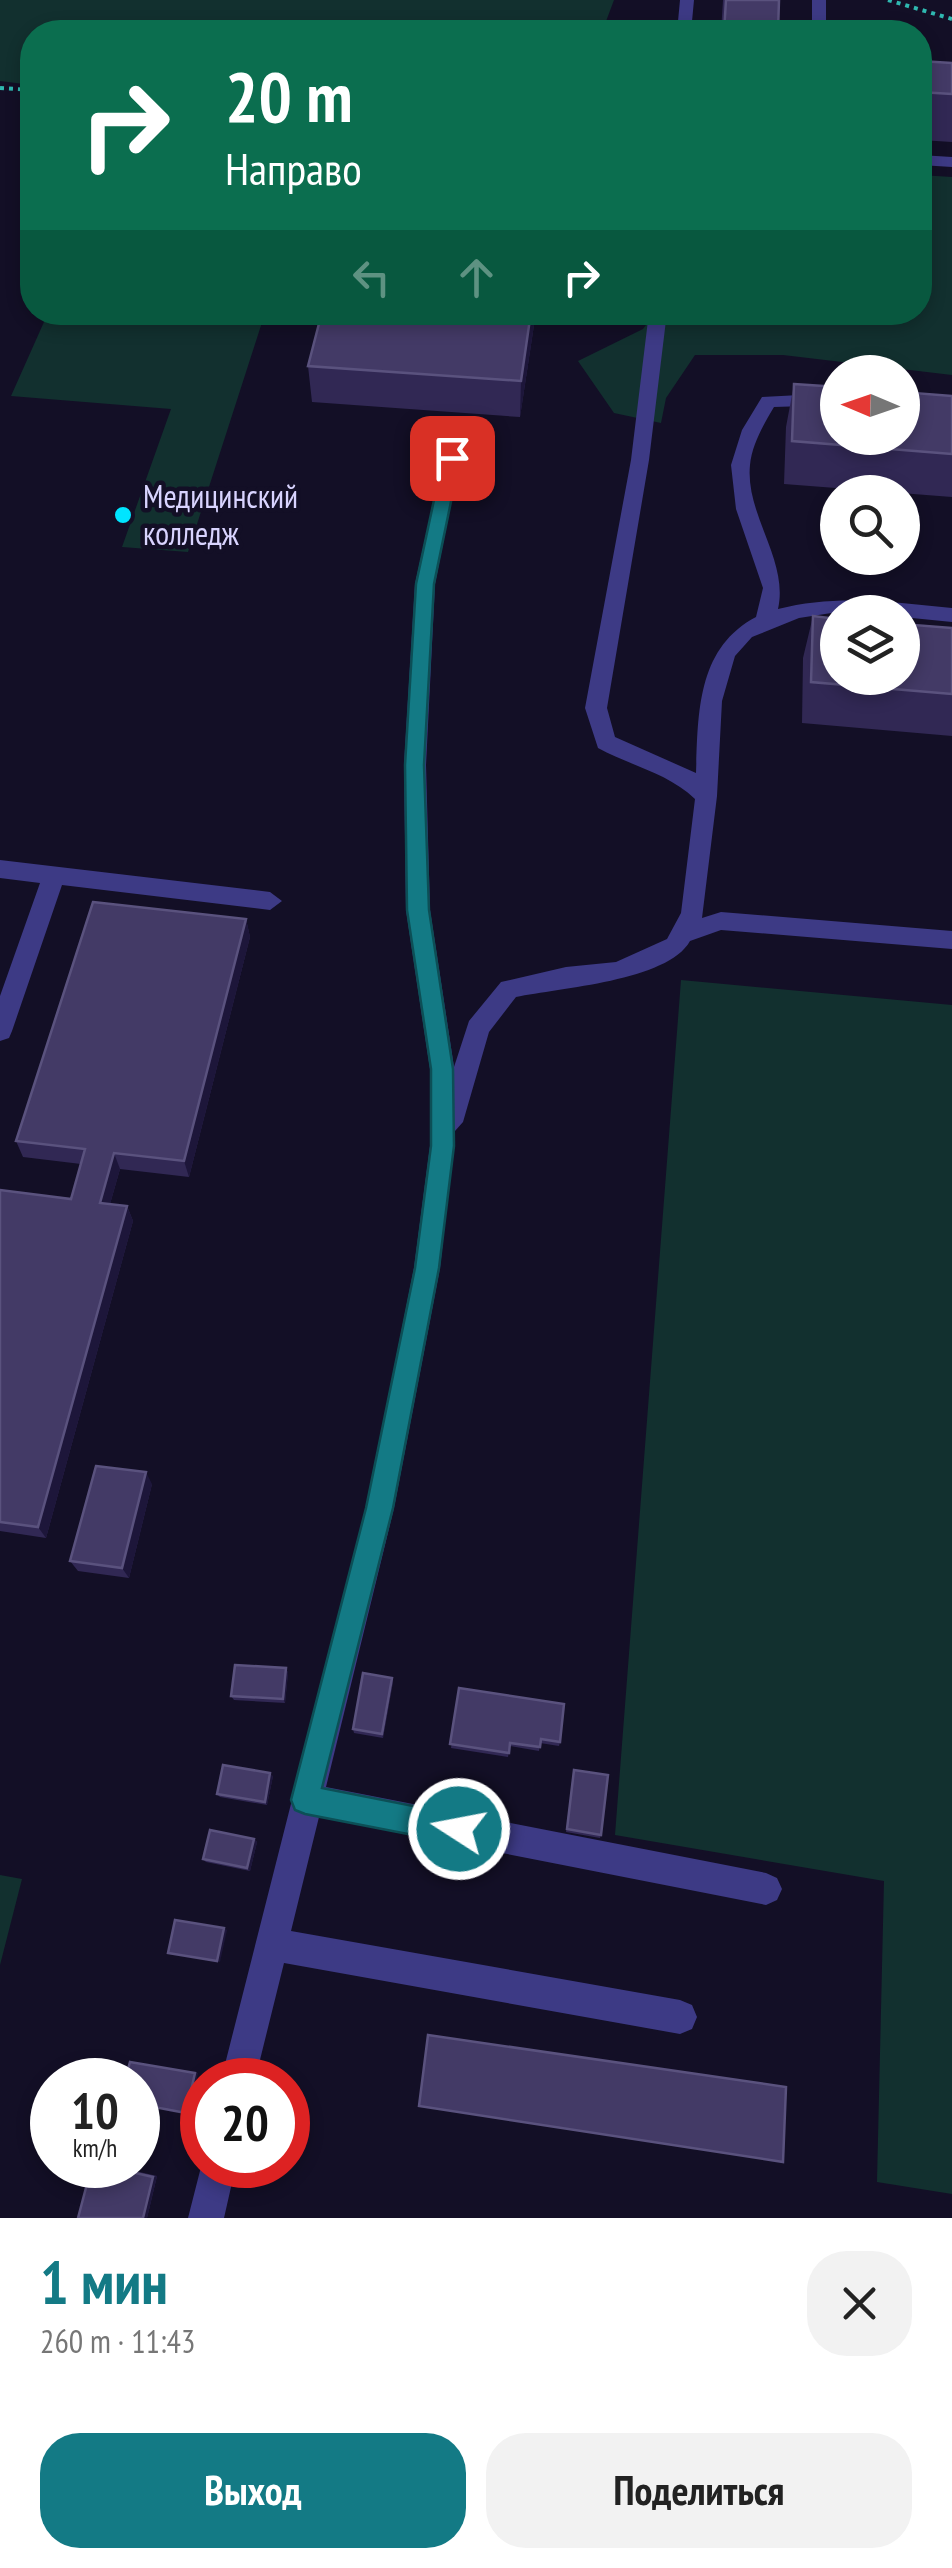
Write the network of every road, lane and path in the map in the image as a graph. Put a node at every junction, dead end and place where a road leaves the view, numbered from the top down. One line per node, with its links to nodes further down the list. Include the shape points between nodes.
1 (888, 0): 2 (path)
2 (952, 19)
3 (656, 325): 8 (lane, via 596,708 606,742 683,774)
4 (820, 400): 7 (lane, via 768,401 740,465 746,509 773,588)
5 (452, 458): 15 (lane, via 425,584 414,765 418,910 442,1069)
6 (952, 614): 7 (lane, via 830,606)
7 (766, 618): 8 (lane, via 726,652 710,709)
8 (706, 796): 12 (lane, via 693,913)
9 (0, 869): 10 (lane)
10 (54, 875): 11 (lane); 14 (lane)
11 (270, 901)
12 (682, 934): 13 (lane, via 721,921); 15 (lane, via 675,946 619,971 508,989 478,1028)
13 (952, 940)
14 (0, 1031)
15 (442, 1146): 16 (lane, via 427,1268 380,1508)
16 (305, 1800): 17 (lane); 18 (lane)
17 (766, 1889)
18 (270, 1944): 19 (lane); 20 (lane)
19 (680, 2018)
20 (243, 2058)
21 (213, 2188): 22 (lane)
22 (206, 2218)

